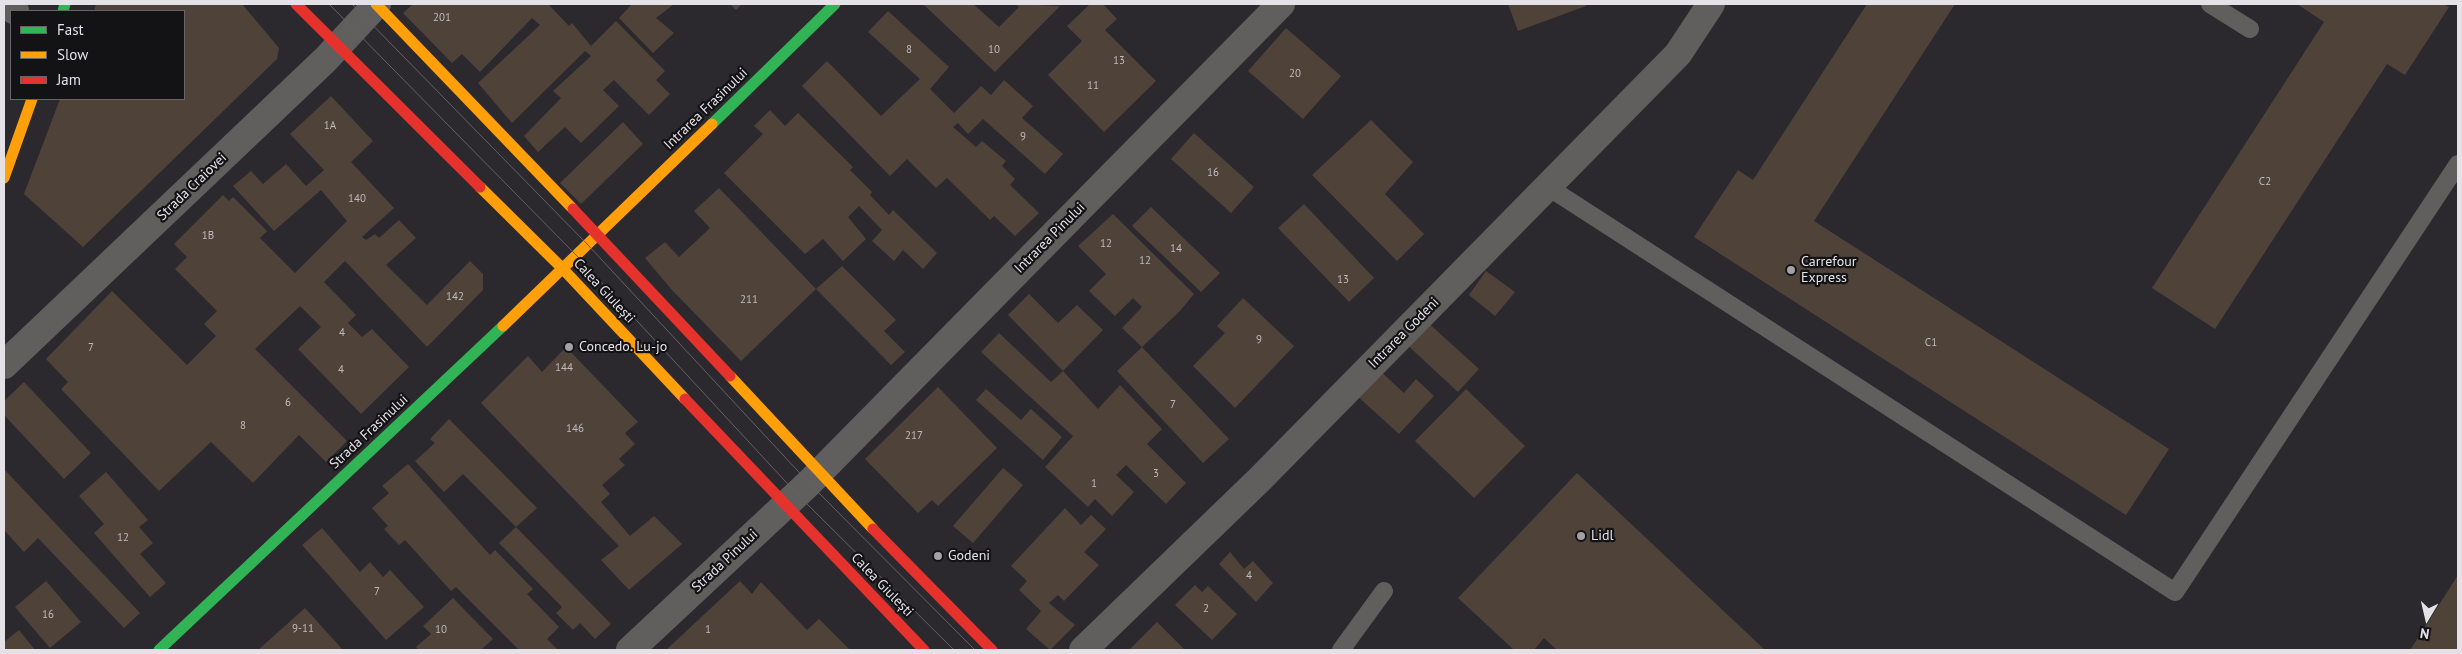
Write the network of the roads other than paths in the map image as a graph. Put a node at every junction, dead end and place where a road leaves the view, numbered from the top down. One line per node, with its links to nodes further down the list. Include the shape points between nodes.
1 (296, 4): 8 (main road, Calea Giulești)
2 (376, 4): 8 (street, Strada Craiovei); 13 (main road)
3 (835, 4): 13 (main road, Intrarea Frasinului)
4 (1281, 4): 16 (street, Intrarea Pinului)
5 (1711, 4): 12 (street, Intrarea Godeni, via 1678,54)
6 (2210, 4): 7 (lane)
7 (2250, 29)
8 (338, 47): 14 (main road, Calea Giulești); 15 (street, Strada Craiovei)
9 (32, 100): 11 (main road)
10 (2458, 164): 12 (lane, via 2175,592)
11 (4, 178)
12 (1548, 187): 23 (street, Intrarea Godeni, via 1260,479)
13 (598, 235): 14 (main road, Strada Frasinului); 16 (main road)
14 (563, 269): 17 (main road, Calea Giulești); 19 (main road, Strada Frasinului)
15 (4, 365)
16 (820, 472): 17 (street, Strada Pinului); 22 (main road, via 911,570)
17 (785, 506): 20 (street, Strada Pinului); 21 (main road, Calea Giulești)
18 (1384, 591): 24 (lane)
19 (159, 650)
20 (630, 650)
21 (924, 650)
22 (992, 650)
23 (1083, 650)
24 (1341, 650)

